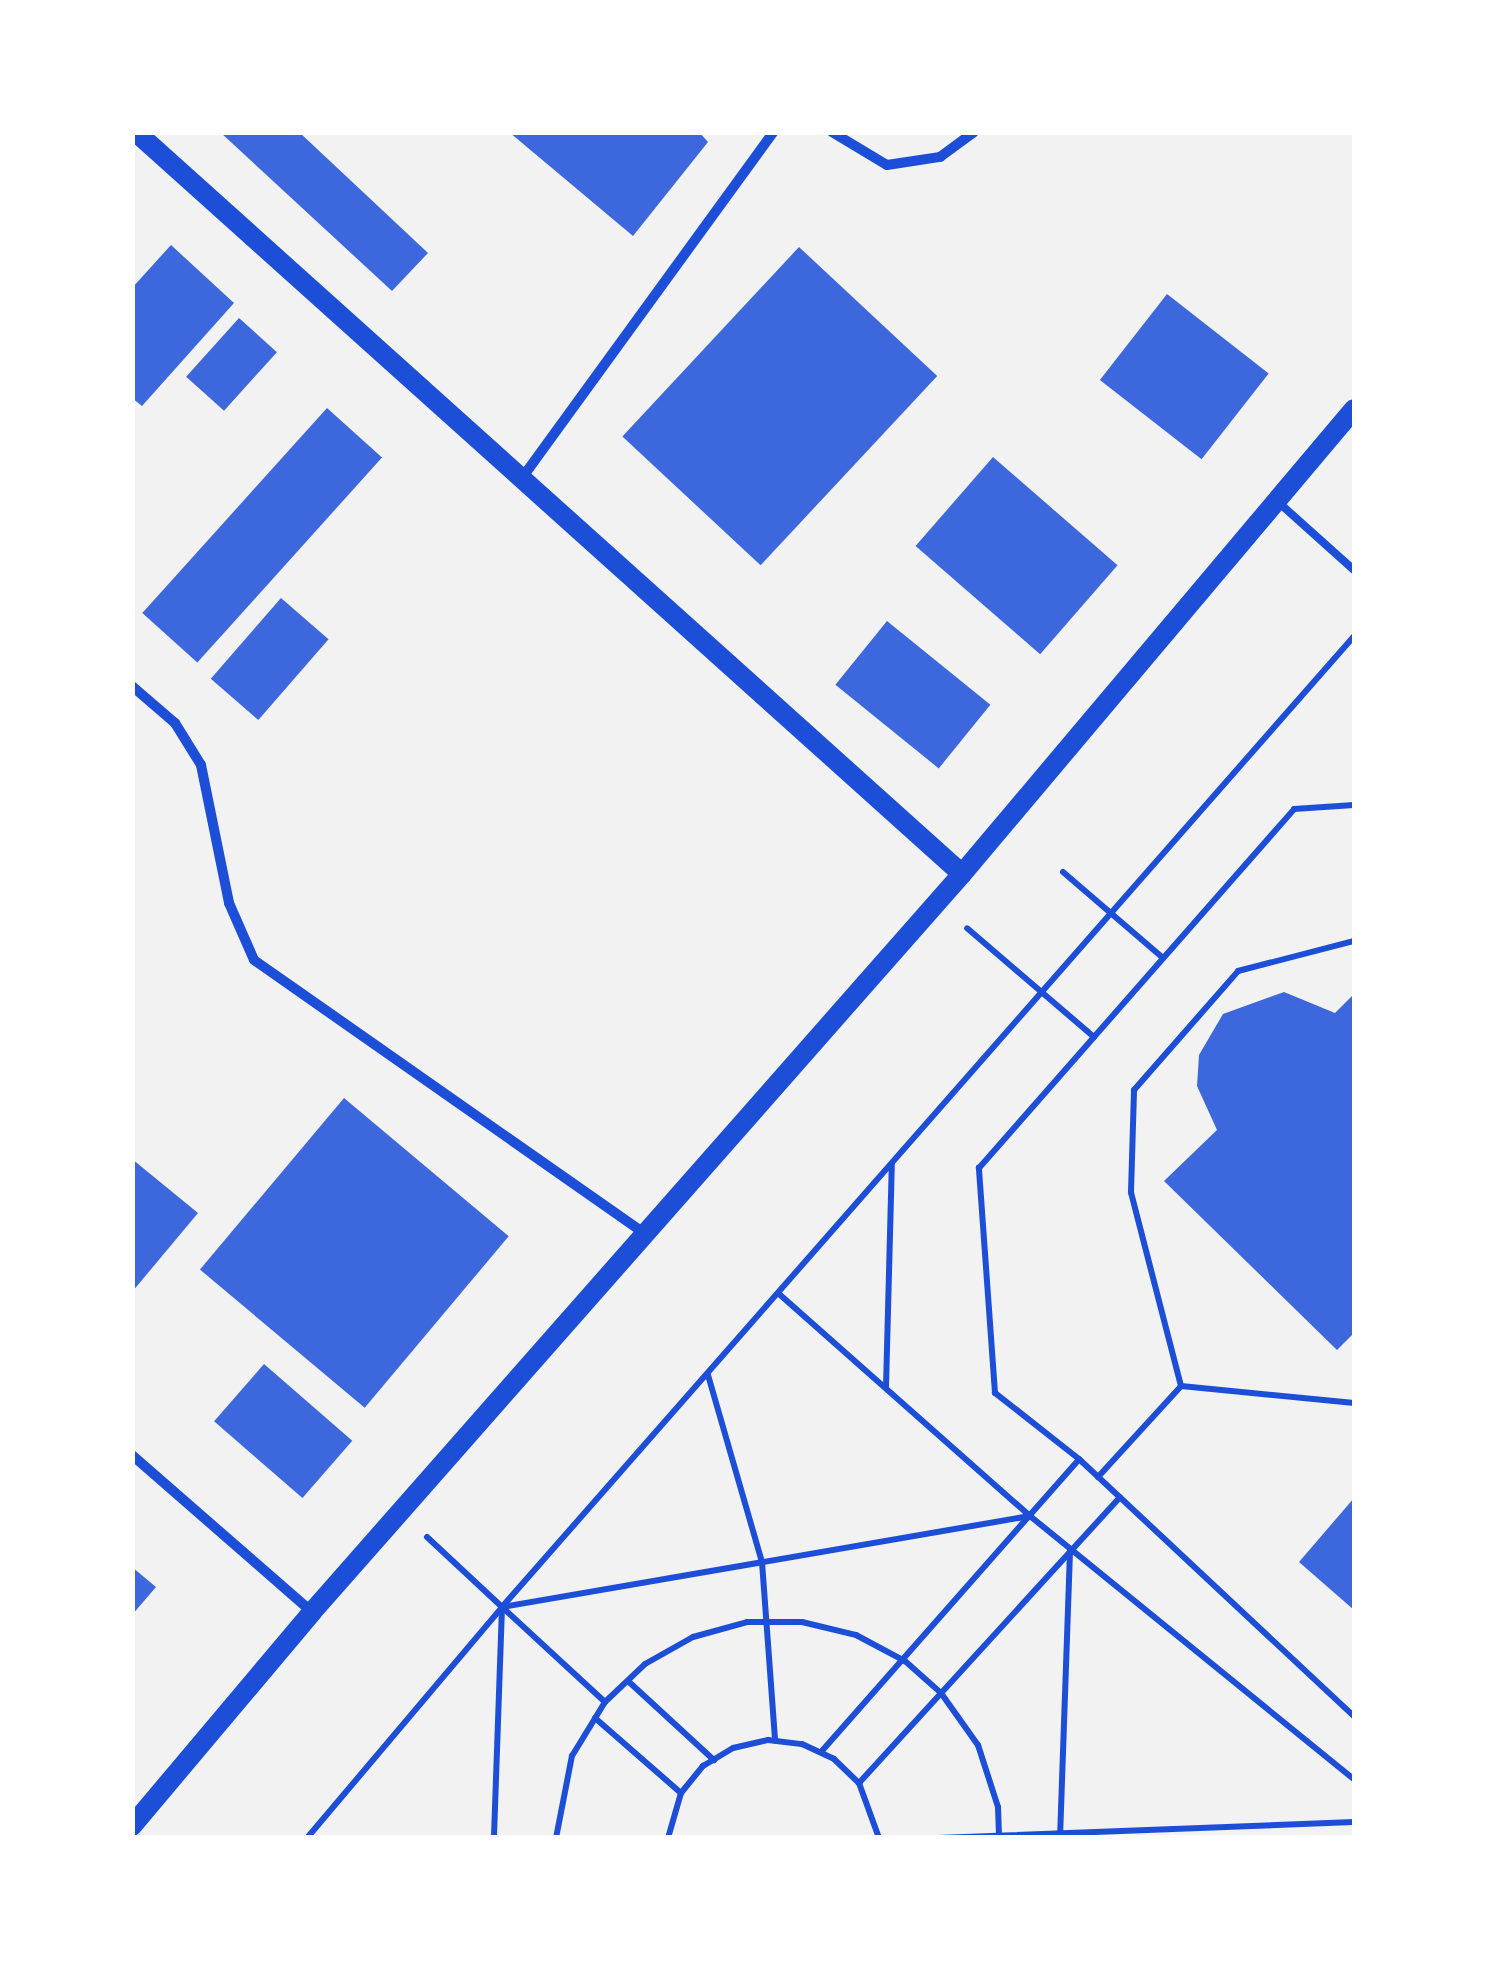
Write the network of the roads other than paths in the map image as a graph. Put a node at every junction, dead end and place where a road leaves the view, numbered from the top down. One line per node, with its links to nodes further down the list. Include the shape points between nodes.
1 (136, 132): 6 (main road)
2 (772, 132): 6 (street)
3 (832, 132): 4 (street, via 887,165 940,157)
4 (974, 132)
5 (1354, 409): 7 (main road)
6 (522, 478): 10 (main road)
7 (1277, 501): 8 (lane); 10 (main road)
8 (1354, 570)
9 (132, 686): 11 (street, via 175,723 201,765 228,903 254,960)
10 (962, 874): 11 (main road)
11 (647, 1234): 13 (main road)
12 (132, 1455): 13 (street)
13 (312, 1612): 14 (main road)
14 (132, 1826)

